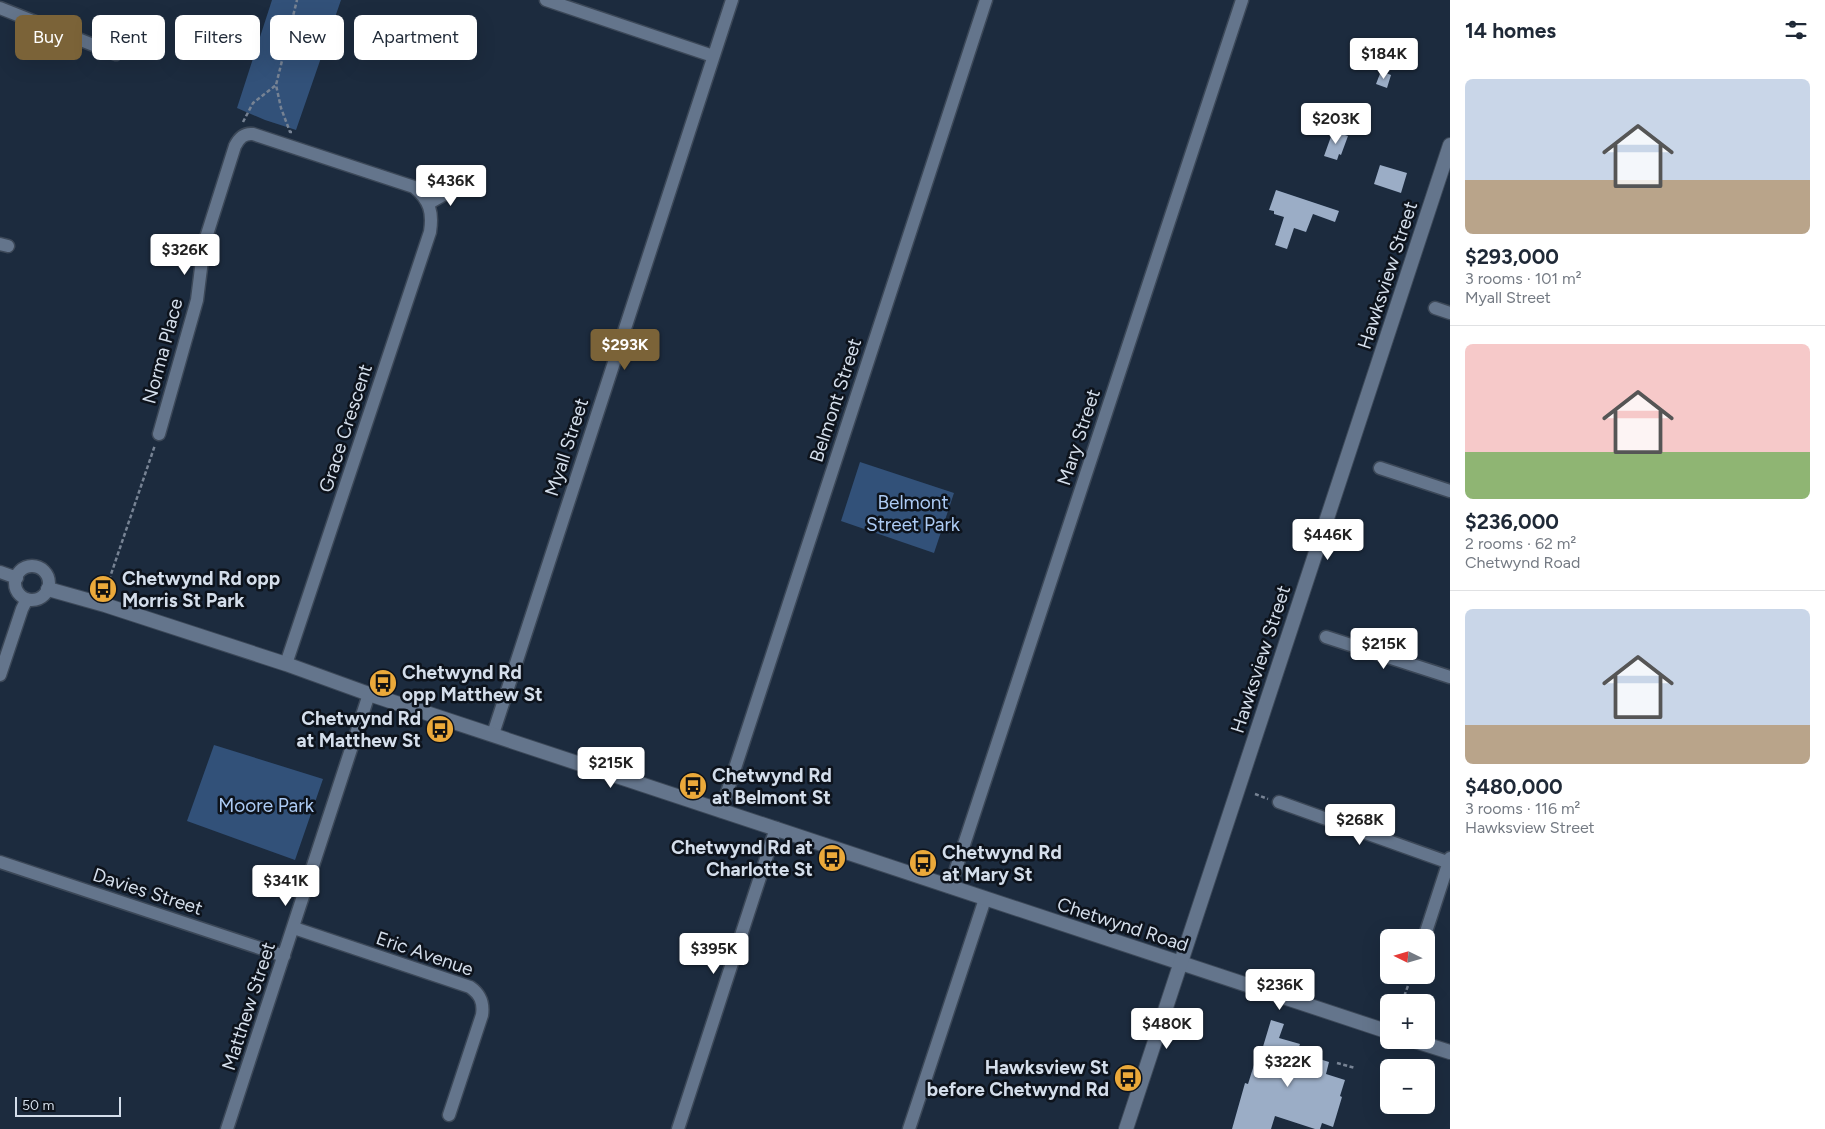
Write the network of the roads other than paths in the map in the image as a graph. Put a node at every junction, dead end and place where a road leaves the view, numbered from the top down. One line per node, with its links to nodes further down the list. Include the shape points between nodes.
1 (546, 0): 7 (street)
2 (732, 0): 7 (street, Myall Street)
3 (986, 0): 27 (street, Belmont Street)
4 (1242, 0): 31 (street, Mary Street)
5 (0, 8): 6 (street)
6 (92, 44)
7 (712, 56): 25 (street, Myall Street)
8 (1449, 149): 36 (street, Hawksview Street)
9 (459, 186): 10 (street)
10 (429, 203): 13 (street, Norma Place, via 414,187 253,134 241,137 235,146 204,244 196,300); 21 (street, Grace Crescent, via 430,232)
11 (1435, 308): 12 (street)
12 (1450, 313)
13 (159, 434)
14 (1380, 468): 15 (street)
15 (1450, 491)
16 (0, 572): 17 (street)
17 (17, 578): 18 (street, via 24,569 35,567 45,572); 19 (street, via 18,593)
18 (48, 589): 19 (street, via 42,597); 21 (street, Chetwynd Road)
19 (27, 599): 22 (street)
20 (1326, 637): 23 (street)
21 (286, 664): 24 (street, Chetwynd Road)
22 (0, 675)
23 (1450, 677)
24 (369, 694): 25 (street, Chetwynd Road); 33 (street, Matthew Street)
25 (492, 734): 27 (street, Chetwynd Road)
26 (1279, 802): 29 (street)
27 (721, 811): 28 (street, Chetwynd Road)
28 (776, 828): 31 (street, Chetwynd Road); 42 (street)
29 (1449, 861): 34 (street)
30 (0, 862): 35 (street, Davies Street)
31 (950, 887): 32 (street, Chetwynd Road)
32 (985, 899): 36 (street, Chetwynd Road); 43 (street)
33 (294, 928): 35 (street, Matthew Street); 40 (street, Eric Avenue, via 470,987 478,993 483,1002 482,1014)
34 (1427, 929)
35 (284, 956): 41 (street, Matthew Street)
36 (1181, 963): 37 (street, Chetwynd Road); 44 (street, Hawksview Street)
37 (1380, 1029)
38 (1435, 1047): 39 (street)
39 (1450, 1052)
40 (449, 1115)
41 (227, 1129)
42 (678, 1129)
43 (909, 1129)
44 (1126, 1129)

